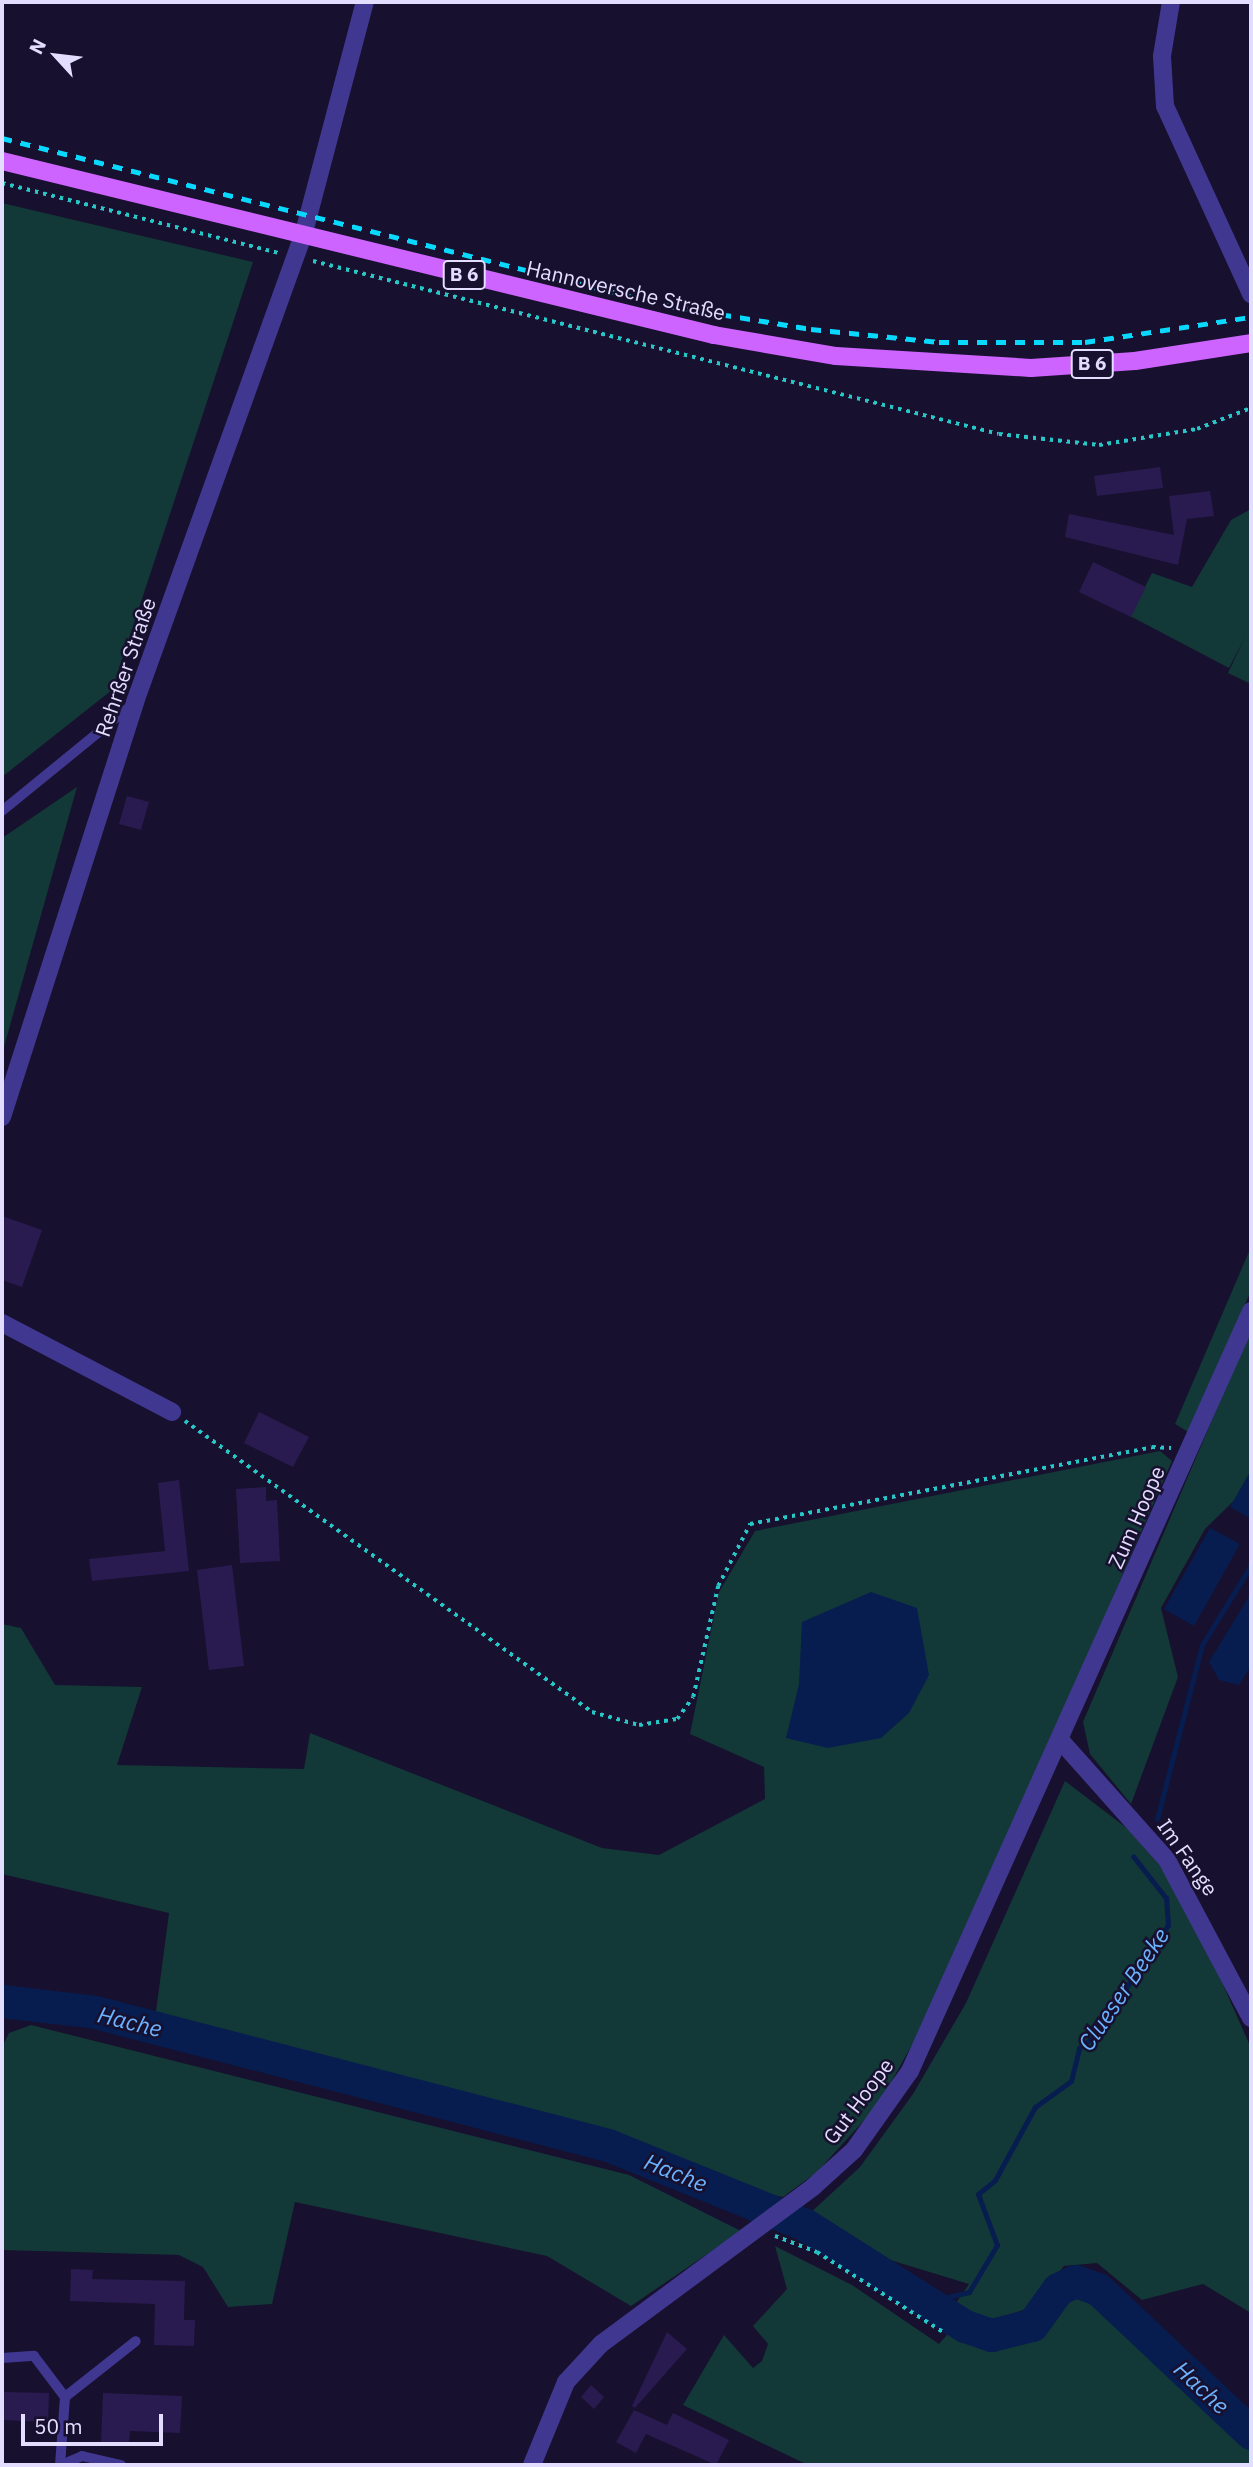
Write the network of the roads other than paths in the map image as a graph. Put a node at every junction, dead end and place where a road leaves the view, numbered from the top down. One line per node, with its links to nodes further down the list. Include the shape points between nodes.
1 (365, 2): 4 (street, Rehrßer Straße)
2 (1171, 2): 5 (street, via 1162,56 1165,106)
3 (2, 161): 4 (main road, Hannoversche Straße / B 6)
4 (303, 236): 6 (main road, Hannoversche Straße / B 6, via 714,335 836,356 1031,368 1135,361); 7 (street, Rehrßer Straße)
5 (1251, 294)
6 (1251, 343)
7 (135, 702): 8 (lane); 9 (street, Rehrßer Straße)
8 (2, 811)
9 (2, 1117)
10 (1251, 1311): 13 (street, Zum Hoope)
11 (2, 1323): 12 (street)
12 (172, 1412)
13 (1061, 1741): 14 (street, Im Fange, via 1167,1860); 20 (street, Gut Hoope, via 910,2071 854,2150 764,2225 601,2344 566,2382)
14 (1251, 2018)
15 (136, 2341): 17 (lane)
16 (2, 2358): 17 (lane, via 34,2356)
17 (65, 2397): 18 (lane)
18 (60, 2465): 19 (lane, via 82,2456)
19 (121, 2465)
20 (532, 2465)

